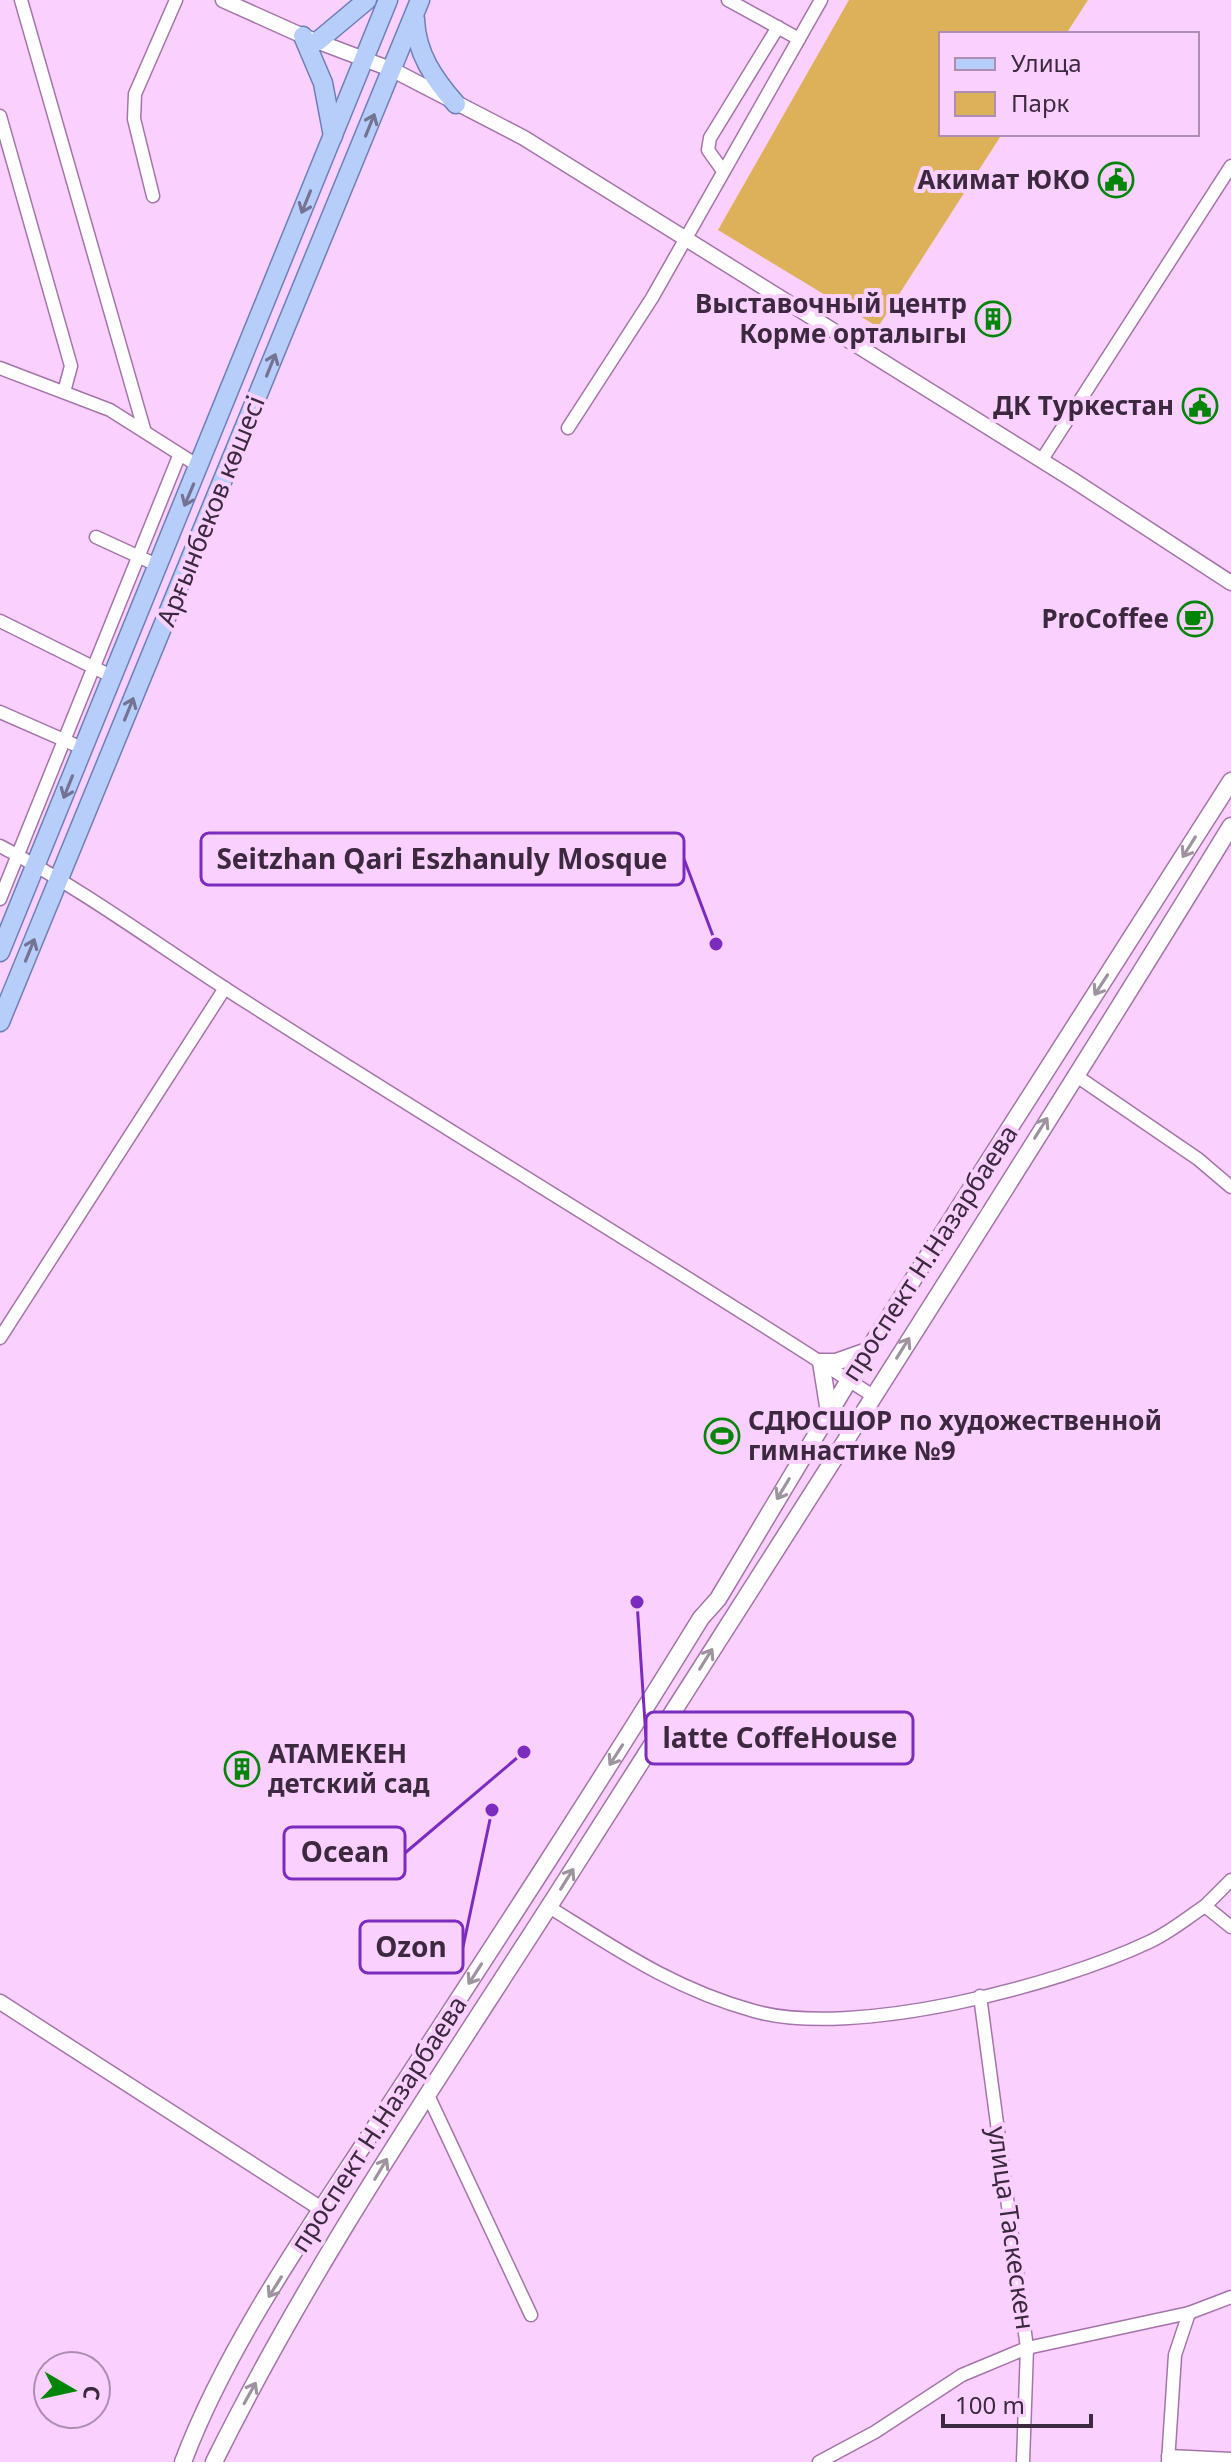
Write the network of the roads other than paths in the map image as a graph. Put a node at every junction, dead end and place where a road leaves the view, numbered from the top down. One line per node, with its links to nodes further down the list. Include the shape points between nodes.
1 (21, 0): 24 (street)
2 (176, 0): 19 (street, via 135,94 134,119)
3 (223, 0): 10 (street)
4 (367, 0): 10 (main road)
5 (388, 0): 12 (main road, Арғынбеков көшесі)
6 (728, 0): 9 (street)
7 (821, 0): 11 (street)
8 (418, 6): 13 (main road, Арғынбеков көшесі); 14 (main road, via 416,34 422,52)
9 (778, 27): 11 (street); 18 (street, via 710,138 708,150)
10 (310, 39): 12 (street); 16 (main road)
11 (799, 39): 18 (street)
12 (365, 58): 13 (street); 16 (main road, Арғынбеков көшесі)
13 (393, 70): 14 (street); 43 (main road, Арғынбеков көшесі, one-way to 13)
14 (456, 104): 20 (street, via 524,138)
15 (0, 116): 22 (street, via 71,366)
16 (333, 136): 27 (main road, Арғынбеков көшесі, one-way to 27)
17 (1231, 166): 26 (street)
18 (723, 171): 20 (street)
19 (153, 196)
20 (684, 239): 23 (street); 26 (street)
21 (0, 368): 22 (street)
22 (64, 392): 24 (street)
23 (568, 428)
24 (144, 429): 25 (street)
25 (179, 456): 27 (street); 29 (street)
26 (1041, 461): 31 (street)
27 (200, 467): 30 (main road, Арғынбеков көшесі, one-way to 30)
28 (96, 537): 29 (street)
29 (139, 557): 30 (street); 33 (street)
30 (159, 566): 34 (main road, Арғынбеков көшесі)
31 (1231, 583)
32 (0, 621): 33 (street)
33 (94, 667): 34 (street); 36 (street)
34 (111, 676): 37 (main road, Арғынбеков көшесі)
35 (0, 712): 36 (street)
36 (66, 740): 37 (street); 41 (street)
37 (84, 748): 42 (main road, Арғынбеков көшесі, one-way to 42)
38 (1231, 781): 51 (main road, проспект Н.Назарбаева, one-way to 51)
39 (1231, 826): 48 (main road, проспект Н.Назарбаева)
40 (0, 846): 41 (street)
41 (19, 855): 42 (street); 44 (street)
42 (36, 865): 43 (street); 45 (main road, Арғынбеков көшесі)
43 (59, 879): 46 (street); 47 (main road, Арғынбеков көшесі, one-way to 43)
44 (0, 899)
45 (0, 952)
46 (225, 988): 50 (street); 52 (street)
47 (0, 1022)
48 (1075, 1075): 49 (street); 54 (main road, проспект Н.Назарбаева, one-way to 48)
49 (1231, 1187)
50 (0, 1338)
51 (867, 1351): 52 (main road); 53 (main road, проспект Н.Назарбаева)
52 (821, 1362): 53 (street); 55 (main road)
53 (849, 1380): 54 (street); 55 (main road, проспект Н.Назарбаева)
54 (873, 1396): 58 (main road, проспект Н.Назарбаева, one-way to 54)
55 (829, 1414): 63 (main road, проспект Н.Назарбаева, one-way to 63, via 718,1599)
56 (1231, 1880): 57 (street)
57 (1205, 1906): 59 (street); 60 (street, via 1152,1941 1085,1969)
58 (549, 1907): 60 (street, via 671,1982 756,2012 837,2020); 62 (main road, проспект Н.Назарбаева)
59 (1231, 1927)
60 (980, 1996): 67 (street, улица Таскескен)
61 (0, 2002): 63 (street)
62 (427, 2093): 66 (street); 71 (main road, проспект Н.Назарбаева, one-way to 62, via 270,2355)
63 (323, 2210): 70 (main road, проспект Н.Назарбаева, one-way to 70, via 234,2356)
64 (1231, 2297): 65 (street)
65 (1189, 2313): 67 (street); 68 (street, via 1175,2355)
66 (531, 2315)
67 (1027, 2348): 72 (street, via 962,2375); 73 (street, улица Таскескен)
68 (1168, 2459): 69 (street)
69 (1231, 2459)
70 (183, 2462)
71 (214, 2462)
72 (819, 2462)
73 (1023, 2462)

